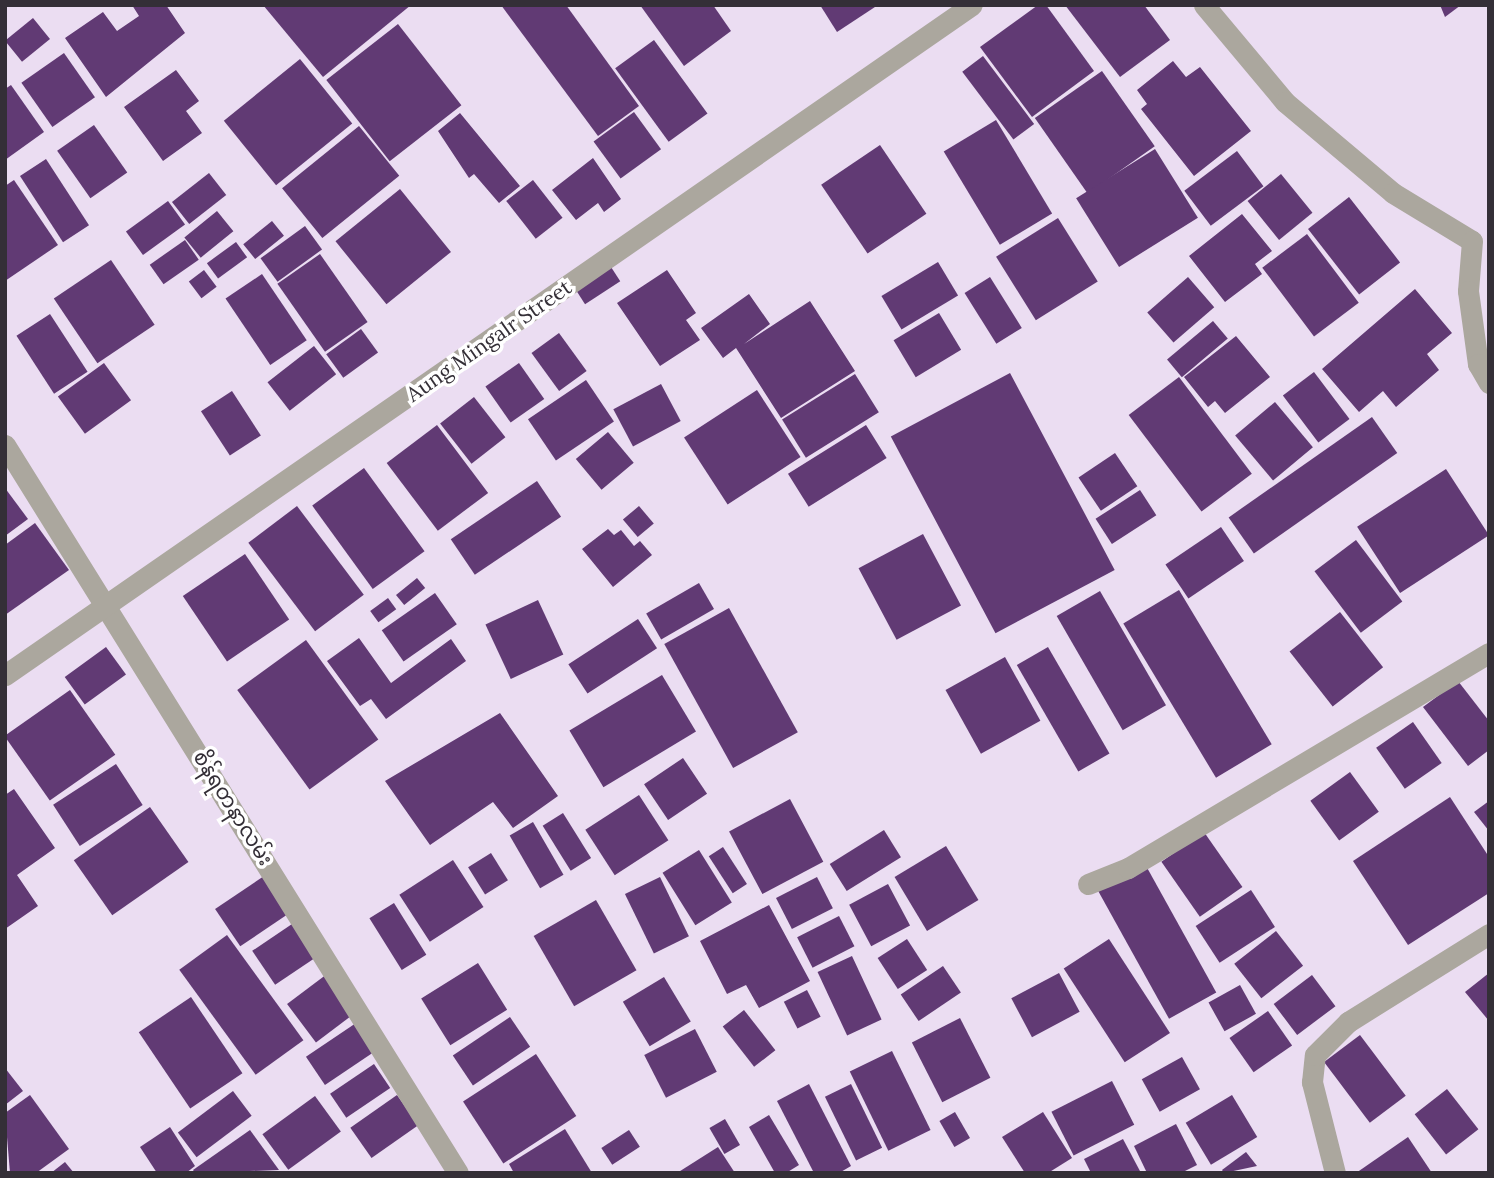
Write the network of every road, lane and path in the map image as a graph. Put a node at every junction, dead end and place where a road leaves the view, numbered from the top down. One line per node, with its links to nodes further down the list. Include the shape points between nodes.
1 (972, 5): 6 (street, Aung Mingalr Street)
2 (1204, 5): 3 (street, via 1285,102 1393,193)
3 (1480, 239): 4 (street, via 1468,291 1478,364)
4 (1489, 383)
5 (5, 445): 6 (street, စိန်ရတနာလမ်း)
6 (108, 606): 8 (street, Aung Mingalr Street); 11 (street, စိန်ရတနာလမ်း)
7 (1489, 653): 9 (street, via 1128,868)
8 (5, 676)
9 (1088, 884)
10 (1489, 934): 12 (street, via 1348,1022 1314,1055 1312,1082)
11 (458, 1173)
12 (1335, 1173)

